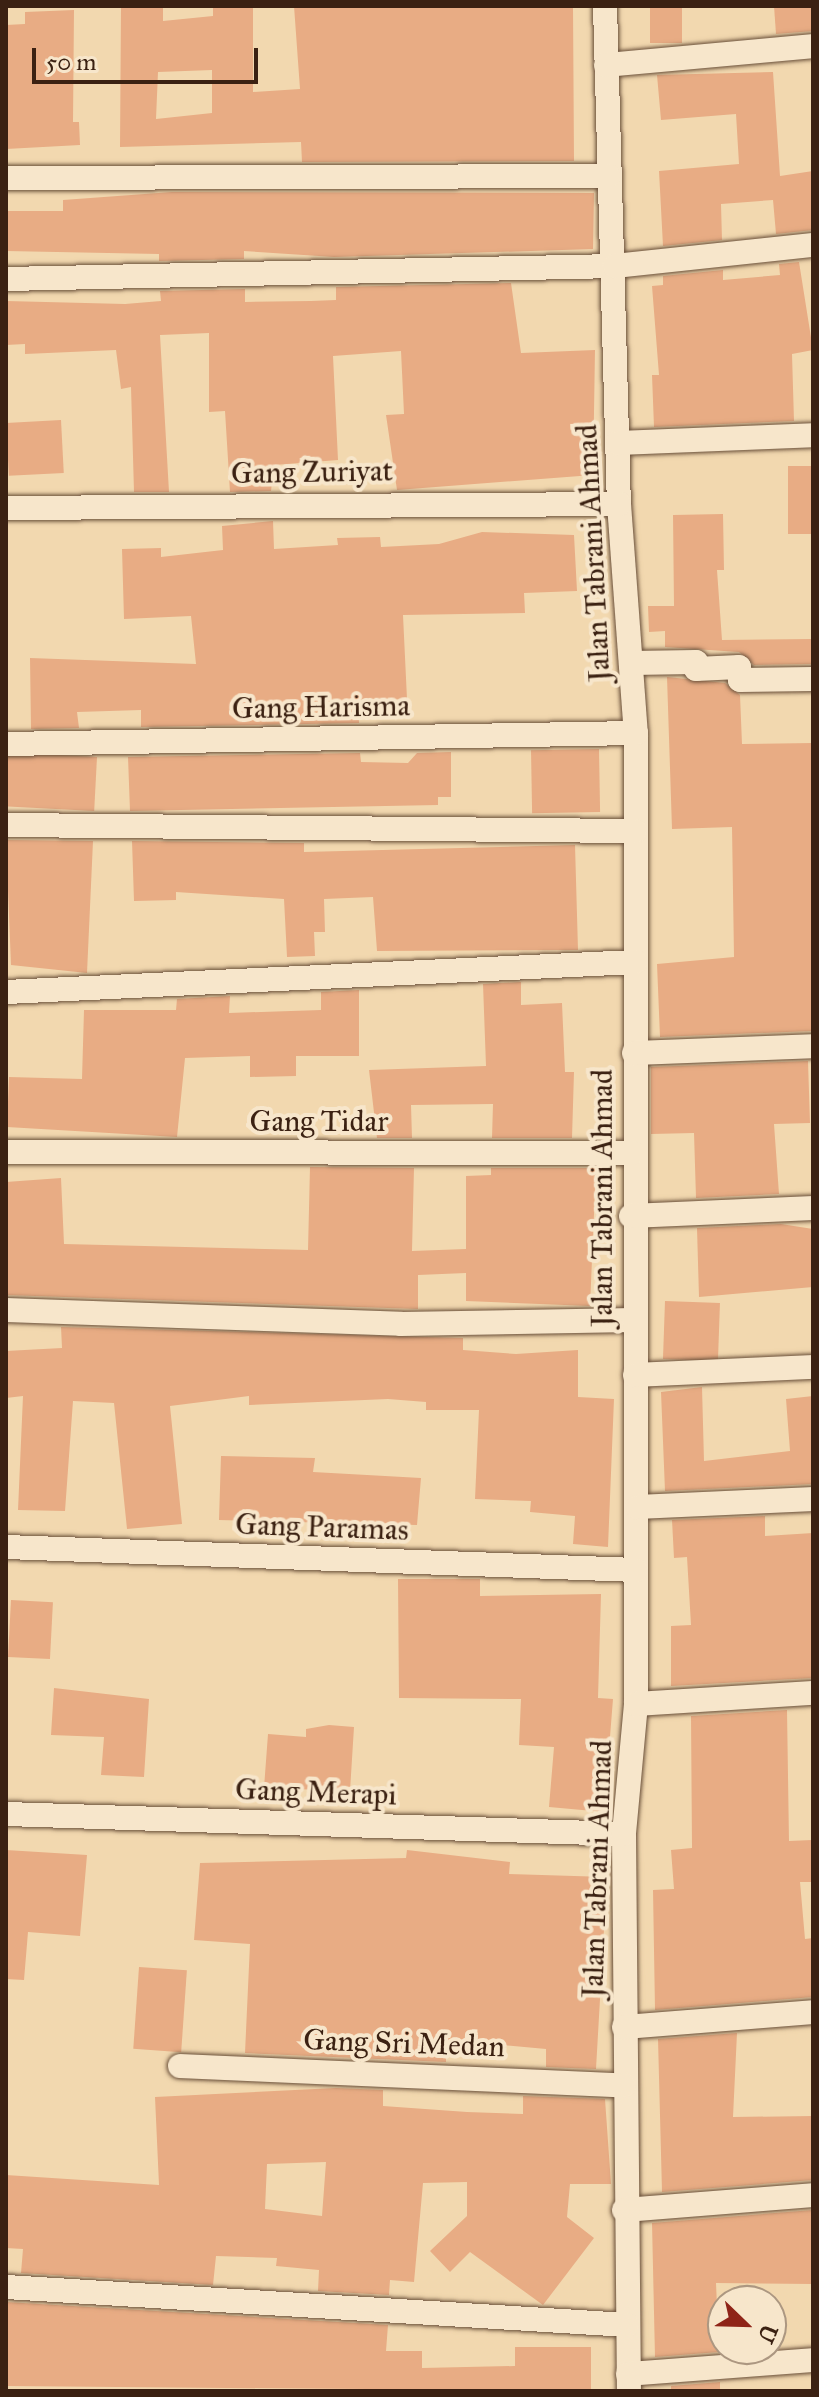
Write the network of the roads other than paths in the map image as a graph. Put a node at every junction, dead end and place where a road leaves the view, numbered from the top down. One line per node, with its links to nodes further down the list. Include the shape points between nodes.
1 (605, 6): 3 (street, Jalan Tabrani Ahmad)
2 (813, 46): 3 (street)
3 (606, 65): 4 (street, Jalan Tabrani Ahmad)
4 (608, 176): 5 (street); 7 (street, Jalan Tabrani Ahmad)
5 (6, 178)
6 (813, 245): 7 (street)
7 (615, 266): 8 (street); 10 (street, Jalan Tabrani Ahmad)
8 (6, 279)
9 (813, 435): 10 (street)
10 (618, 443): 11 (street, Jalan Tabrani Ahmad)
11 (619, 504): 12 (street, Gang Zuriyat); 13 (street, Jalan Tabrani Ahmad)
12 (6, 508)
13 (631, 663): 14 (street, via 739,667 740,680); 15 (street, Jalan Tabrani Ahmad)
14 (813, 679)
15 (636, 733): 16 (street, Gang Harisma); 18 (street, Jalan Tabrani Ahmad)
16 (6, 744)
17 (6, 825): 18 (street)
18 (635, 831): 19 (street, Jalan Tabrani Ahmad)
19 (635, 962): 20 (street); 22 (street, Jalan Tabrani Ahmad)
20 (6, 992)
21 (813, 1046): 22 (street)
22 (634, 1053): 24 (street, Jalan Tabrani Ahmad)
23 (6, 1152): 24 (street, Gang Tidar)
24 (632, 1153): 26 (street, Jalan Tabrani Ahmad)
25 (813, 1208): 26 (street)
26 (631, 1216): 28 (street, Jalan Tabrani Ahmad)
27 (6, 1310): 28 (street, via 401,1324)
28 (634, 1320): 30 (street, Jalan Tabrani Ahmad)
29 (813, 1367): 30 (street)
30 (635, 1375): 32 (street, Jalan Tabrani Ahmad)
31 (813, 1499): 32 (street)
32 (638, 1507): 34 (street, Jalan Tabrani Ahmad)
33 (6, 1547): 34 (street, Gang Paramas)
34 (636, 1570): 36 (street, Jalan Tabrani Ahmad)
35 (813, 1693): 36 (street)
36 (636, 1704): 38 (street, Jalan Tabrani Ahmad)
37 (6, 1814): 38 (street, Gang Merapi)
38 (624, 1834): 40 (street, Jalan Tabrani Ahmad)
39 (813, 2012): 40 (street)
40 (624, 2027): 42 (street, Jalan Tabrani Ahmad)
41 (180, 2066): 42 (street, Gang Sri Medan)
42 (624, 2085): 44 (street, Jalan Tabrani Ahmad)
43 (813, 2195): 44 (street)
44 (624, 2210): 46 (street, Jalan Tabrani Ahmad)
45 (6, 2287): 46 (street)
46 (627, 2325): 48 (street, Jalan Tabrani Ahmad)
47 (813, 2360): 48 (street)
48 (629, 2382)

